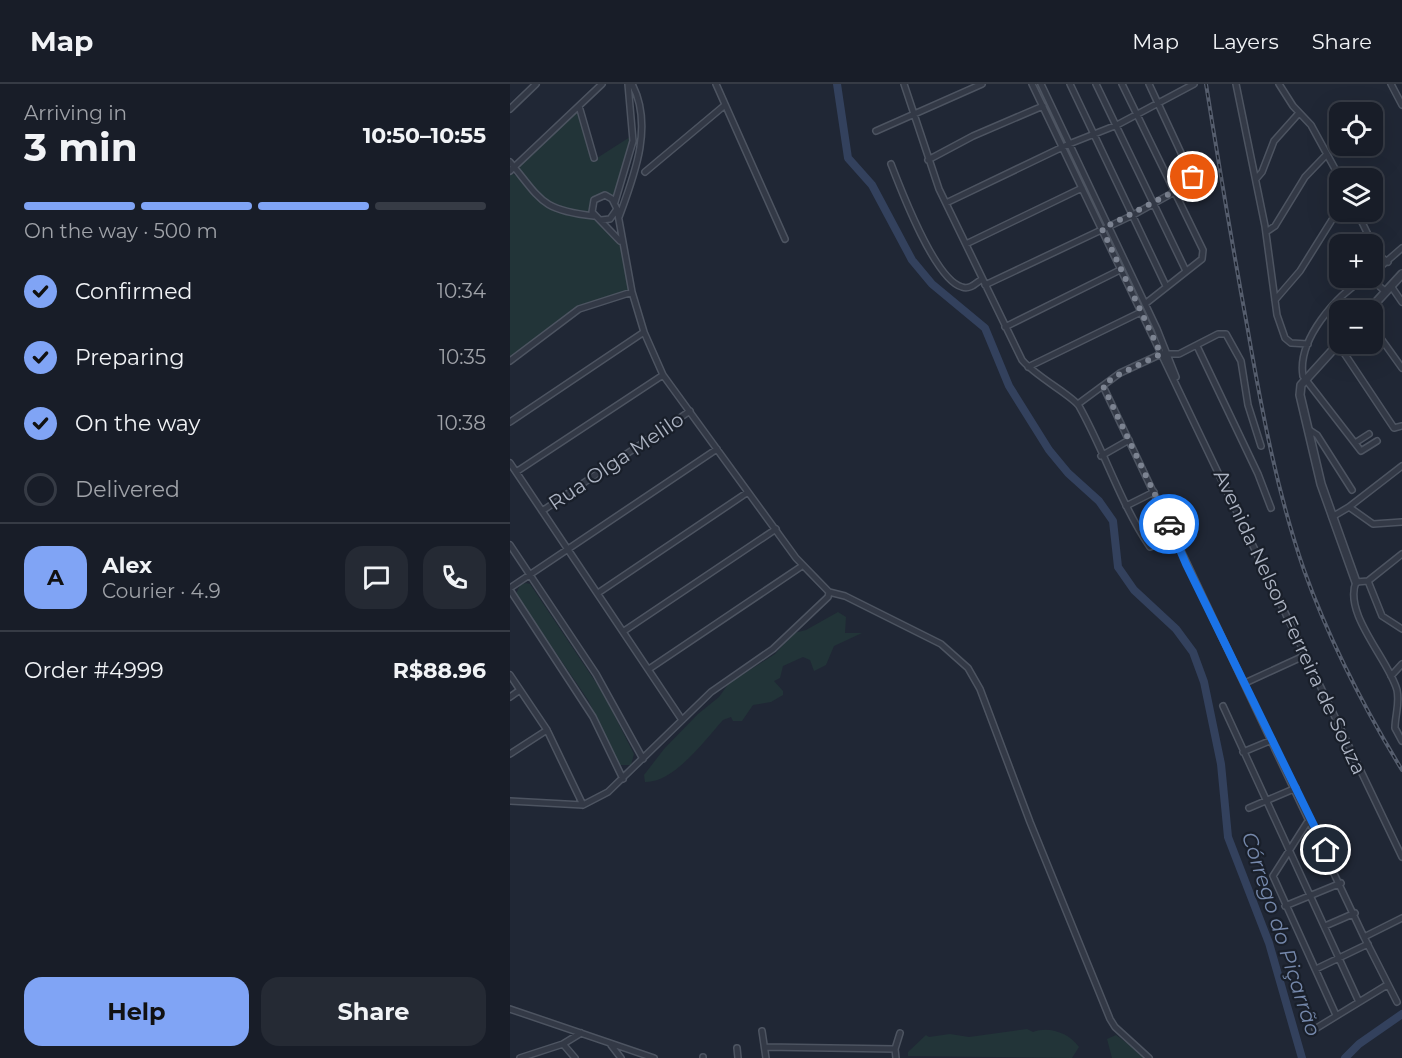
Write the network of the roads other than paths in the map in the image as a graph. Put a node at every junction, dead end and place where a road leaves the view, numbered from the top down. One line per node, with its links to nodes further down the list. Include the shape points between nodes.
1 (536, 84): 24 (street)
2 (602, 84): 22 (street)
3 (630, 84): 43 (street, via 638,98 642,147); 44 (street, via 633,135)
4 (716, 84): 21 (street)
5 (904, 84): 26 (street)
6 (982, 84): 26 (street)
7 (1032, 84): 23 (street, Avenida Nelson Ferreira de Souza)
8 (1041, 84): 31 (street, Avenida Nelson Ferreira de Souza)
9 (1070, 84): 30 (street)
10 (1096, 84): 28 (street)
11 (1122, 84): 27 (street)
12 (1149, 84): 19 (street)
13 (1175, 84): 18 (street)
14 (1194, 84): 18 (street)
15 (1236, 84): 40 (street)
16 (1279, 84): 25 (street)
17 (1391, 84): 20 (street)
18 (1178, 91): 19 (street)
19 (1157, 103): 27 (street); 42 (street, via 1194,180)
20 (1402, 104)
21 (725, 105): 39 (street); 56 (street)
22 (579, 106): 34 (street); 37 (street)
23 (1043, 106): 32 (street, Avenida Nelson Ferreira de Souza); 35 (street)
24 (510, 109)
25 (1299, 113): 33 (street, via 1311,125); 40 (street, via 1274,141)
26 (914, 115): 29 (street); 35 (street)
27 (1138, 115): 28 (street); 42 (street)
28 (1117, 125): 30 (street); 46 (street)
29 (876, 131)
30 (1094, 134): 31 (street); 48 (street)
31 (1069, 144): 32 (street); 54 (street, Avenida Nelson Ferreira de Souza)
32 (1059, 149): 41 (street, Avenida Nelson Ferreira de Souza); 45 (street)
33 (1327, 154): 38 (street); 55 (street, via 1305,177 1275,226)
34 (594, 158)
35 (928, 160): 45 (street)
36 (891, 164): 65 (street, via 912,216 943,272 963,288)
37 (511, 167): 49 (street, via 555,210)
38 (1335, 168)
39 (645, 172)
40 (1256, 179): 55 (street)
41 (1082, 188): 54 (street, Avenida Nelson Ferreira de Souza); 58 (street)
42 (1176, 192): 46 (street); 63 (street, via 1203,250 1202,259)
43 (626, 198): 44 (street); 50 (street)
44 (616, 199): 47 (street); 49 (street, via 597,198 592,204)
45 (946, 203): 58 (street)
46 (1155, 204): 48 (street); 63 (street)
47 (616, 209): 50 (street); 51 (street, via 610,219)
48 (1133, 215): 54 (street); 67 (street)
49 (594, 216): 51 (street)
50 (618, 218): 57 (street)
51 (602, 220): 57 (street)
52 (1331, 222): 72 (street, via 1300,271)
53 (1362, 222): 60 (street, via 1378,255)
54 (1105, 228): 62 (street, Avenida Nelson Ferreira de Souza); 66 (street); 75 (street, Avenida Nelson Ferreira de Souza)
55 (1266, 232): 72 (street)
56 (785, 239)
57 (621, 242): 71 (street)
58 (966, 244): 65 (street)
59 (1402, 248): 60 (street)
60 (1388, 262): 61 (street)
61 (1383, 265)
62 (1120, 270): 76 (street, Avenida Nelson Ferreira de Souza); 77 (street)
63 (1186, 271): 67 (street)
64 (1402, 274): 70 (street)
65 (982, 279): 66 (street)
66 (985, 285): 77 (street)
67 (1166, 286): 75 (street)
68 (1383, 286): 70 (street)
69 (1352, 288): 80 (street, via 1337,299)
70 (1388, 289): 73 (street); 74 (street)
71 (632, 291): 78 (street); 86 (street, via 579,309)
72 (1275, 300): 80 (street, via 1286,338 1291,343)
73 (1378, 300)
74 (1402, 302)
75 (1145, 304): 83 (street, Avenida Nelson Ferreira de Souza)
76 (1141, 312): 82 (street, Avenida Nelson Ferreira de Souza); 87 (street)
77 (1005, 327): 87 (street)
78 (644, 332): 89 (street); 95 (street)
79 (1383, 341): 88 (street)
80 (1308, 344): 90 (street, via 1301,362)
81 (1197, 346): 83 (street); 102 (street, via 1218,334 1226,334 1230,339 1241,361 1248,405); 115 (street, Avenida Nelson Ferreira de Souza)
82 (1161, 354): 83 (street); 91 (street); 92 (street, Avenida Nelson Ferreira de Souza)
83 (1168, 354): 92 (street, Avenida Nelson Ferreira de Souza)
84 (1329, 354): 90 (street)
85 (1346, 354): 96 (street, via 1394,428)
86 (510, 362)
87 (1028, 367): 93 (street)
88 (1402, 368)
89 (663, 375): 94 (street); 108 (street)
90 (1305, 379): 97 (street, via 1300,395); 101 (street)
91 (1103, 386): 93 (street); 99 (street)
92 (1179, 387): 133 (street, Avenida Nelson Ferreira de Souza)
93 (1078, 404): 104 (street)
94 (690, 411): 103 (street); 116 (street, Rua Olga Melilo)
95 (510, 422)
96 (1402, 426)
97 (1308, 429): 110 (street, via 1317,435); 117 (street)
98 (1369, 434): 101 (street)
99 (1129, 440): 104 (street); 112 (street)
100 (1377, 441): 101 (street, via 1361,451)
101 (1355, 443)
102 (1261, 446)
103 (717, 449): 111 (street); 122 (street)
104 (1101, 456): 113 (street)
105 (510, 463): 108 (street)
106 (1402, 466): 107 (street)
107 (1396, 470): 109 (street); 114 (street)
108 (516, 472): 116 (street)
109 (1400, 476)
110 (1352, 490)
111 (748, 492): 119 (street); 130 (street)
112 (1154, 492): 113 (street); 120 (street)
113 (1126, 506): 120 (street, via 1151,548)
114 (1349, 507): 117 (street); 118 (street, via 1373,524)
115 (1271, 508)
116 (542, 511): 122 (street)
117 (1332, 517): 127 (street)
118 (1402, 522)
119 (776, 529): 124 (street); 132 (street)
120 (1175, 537): 138 (street)
121 (510, 545): 125 (street)
122 (568, 549): 125 (street); 130 (street)
123 (1402, 554): 126 (street)
124 (802, 566): 129 (street); 135 (street)
125 (531, 575): 128 (street); 148 (street, via 596,674)
126 (1368, 581): 127 (street); 131 (street, via 1383,616)
127 (1356, 582): 137 (street, via 1354,603)
128 (510, 589): 149 (street, via 593,717)
129 (829, 592): 142 (street, via 786,638 717,686); 193 (street, via 941,644 968,668 980,689 1110,1019)
130 (598, 593): 132 (street)
131 (1402, 629)
132 (624, 631): 135 (street)
133 (1306, 655): 138 (street); 157 (street, Avenida Nelson Ferreira de Souza)
134 (1402, 664): 137 (street)
135 (650, 669): 142 (street)
136 (510, 675): 139 (street)
137 (1391, 676): 145 (street, via 1398,704 1395,728)
138 (1245, 683): 144 (street)
139 (520, 690): 140 (street); 143 (street)
140 (510, 697)
141 (1223, 706): 146 (street)
142 (682, 720): 148 (street)
143 (547, 730): 147 (street); 153 (street)
144 (1272, 740): 146 (street); 150 (street)
145 (1402, 741)
146 (1243, 752): 152 (street)
147 (510, 754)
148 (643, 759): 149 (street)
149 (623, 779): 153 (street)
150 (1296, 788): 152 (street); 155 (street)
151 (510, 801): 153 (street)
152 (1266, 801): 154 (street); 156 (street)
153 (583, 805)
154 (1249, 808)
155 (1310, 818): 156 (street); 158 (street)
156 (1289, 849): 159 (street); 160 (street, via 1273,873)
157 (1402, 857)
158 (1341, 883): 159 (street); 161 (street)
159 (1311, 896): 160 (street); 163 (street)
160 (1285, 906): 167 (street)
161 (1355, 913): 163 (street); 164 (street)
162 (1402, 918): 164 (street)
163 (1325, 926): 166 (street)
164 (1364, 937): 165 (street)
165 (1368, 944): 166 (street); 168 (street)
166 (1339, 958): 167 (street); 169 (street)
167 (1316, 969): 172 (street)
168 (1387, 985): 169 (street); 170 (street)
169 (1359, 1002): 172 (street)
170 (1397, 1002)
171 (510, 1009): 173 (street)
172 (1336, 1015): 174 (street)
173 (563, 1027): 176 (street); 178 (street)
174 (1315, 1029)
175 (762, 1031): 180 (street)
176 (581, 1033): 178 (street); 179 (street)
177 (900, 1033): 182 (street)
178 (563, 1043): 184 (street); 186 (street)
179 (610, 1043): 183 (street); 187 (street)
180 (765, 1047): 182 (street); 191 (street)
181 (736, 1048): 190 (street)
182 (895, 1049): 192 (street)
183 (635, 1052): 188 (street); 189 (street)
184 (531, 1056): 185 (street)
185 (520, 1058)
186 (575, 1058)
187 (621, 1058)
188 (630, 1058)
189 (654, 1058)
190 (738, 1058)
191 (766, 1058)
192 (896, 1058)
193 (1149, 1058)

